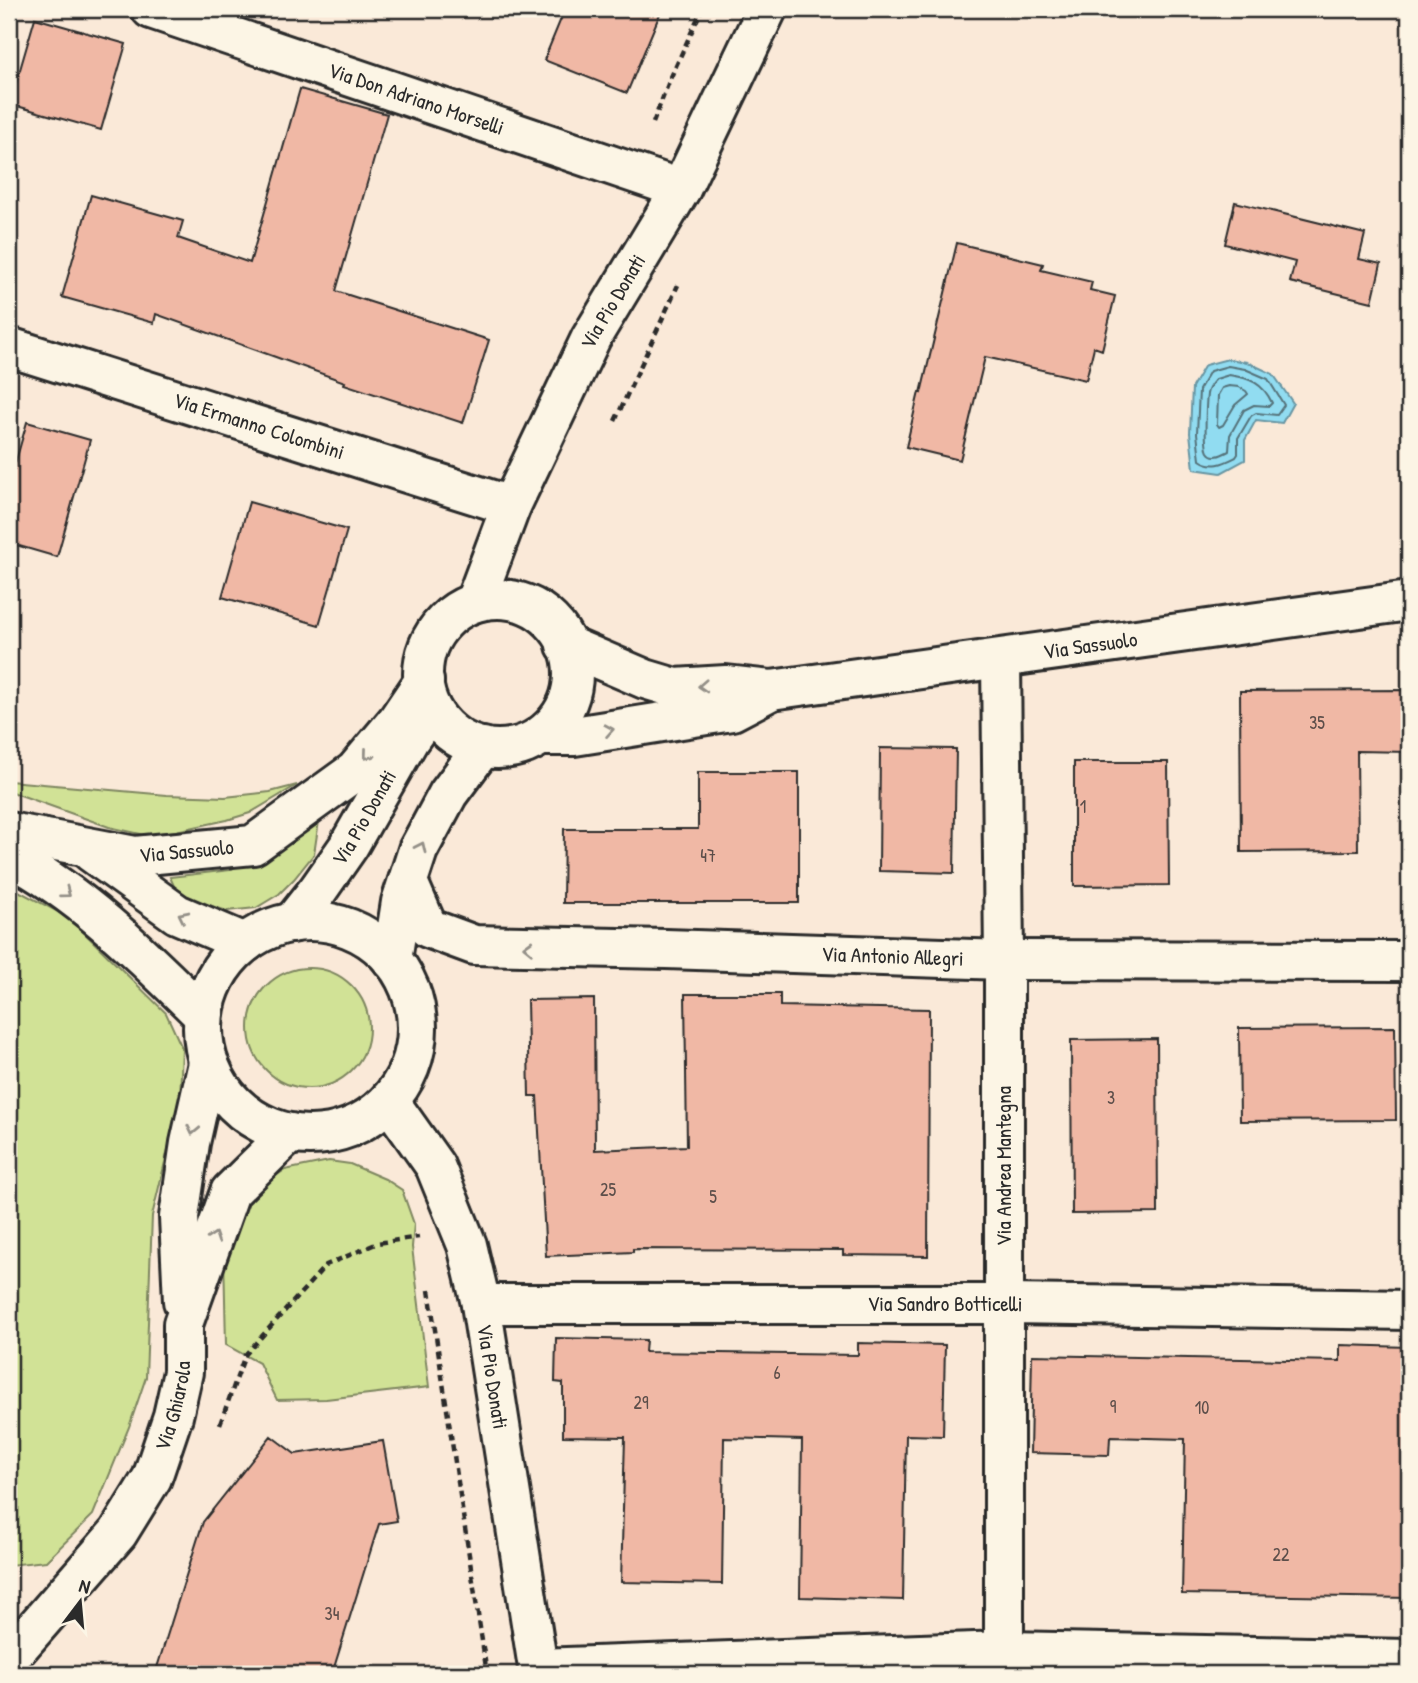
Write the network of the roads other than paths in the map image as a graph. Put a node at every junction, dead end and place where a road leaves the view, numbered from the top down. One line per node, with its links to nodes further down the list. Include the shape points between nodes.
1 (151, 9): 3 (street, Via Don Adriano Morselli)
2 (767, 9): 3 (street, Via Pio Donati)
3 (681, 189): 5 (street, Via Pio Donati, via 591,338)
4 (9, 347): 5 (street, Via Ermanno Colombini)
5 (511, 506): 7 (street, Via Pio Donati)
6 (1409, 601): 9 (street, Via Sassuolo)
7 (475, 602): 8 (street, via 492,599 525,604 550,620); 11 (street, Via Pio Donati, via 443,624 429,645 424,663)
8 (566, 645): 10 (street, Via Sassuolo, one-way to 8, via 726,685 675,688); 12 (street, via 574,670 571,692 564,711)
9 (1001, 659): 10 (street, Via Sassuolo); 21 (street, Via Andrea Mantegna)
10 (771, 690): 12 (street, Via Sassuolo, one-way to 10, via 573,736 732,711)
11 (427, 695): 13 (street, via 444,725); 15 (street, Via Sassuolo, one-way to 15, via 397,721 355,771 253,845 135,856); 18 (street, Via Pio Donati, via 408,740 348,846)
12 (541, 736): 13 (street, via 515,748)
13 (483, 747): 17 (street, one-way to 13, via 418,850 448,794)
14 (9, 832): 15 (street, Via Sassuolo)
15 (84, 846): 19 (street, one-way to 15, via 177,914)
16 (9, 856): 23 (street, one-way to 23, via 86,908)
17 (408, 882): 20 (street); 21 (street, Via Antonio Allegri, one-way to 17, via 474,945 428,928)
18 (292, 923): 19 (street); 20 (street, via 336,925 357,932)
19 (245, 943): 23 (street, via 225,962)
20 (392, 960): 25 (street, via 404,978 417,1020 411,1063)
21 (1004, 960): 22 (street, Via Antonio Allegri); 28 (street, Via Andrea Mantegna)
22 (1409, 961)
23 (203, 1015): 24 (street)
24 (208, 1063): 26 (street, via 234,1105 254,1119); 30 (street, one-way to 30, via 179,1217)
25 (389, 1101): 26 (street, via 349,1128 324,1135); 27 (street, Via Pio Donati, via 435,1166 467,1245)
26 (290, 1133): 30 (street, Via Ghiarola, one-way to 26, via 230,1192)
27 (481, 1304): 28 (street, Via Sandro Botticelli); 34 (street, Via Pio Donati)
28 (1004, 1304): 29 (street, Via Sandro Botticelli); 33 (street, Via Andrea Mantegna)
29 (1409, 1310)
30 (183, 1324): 31 (street, Via Ghiarola, via 183,1372 152,1478 118,1533)
31 (9, 1658)
32 (1409, 1659): 33 (street)
33 (1004, 1663): 34 (street)
34 (539, 1671)

